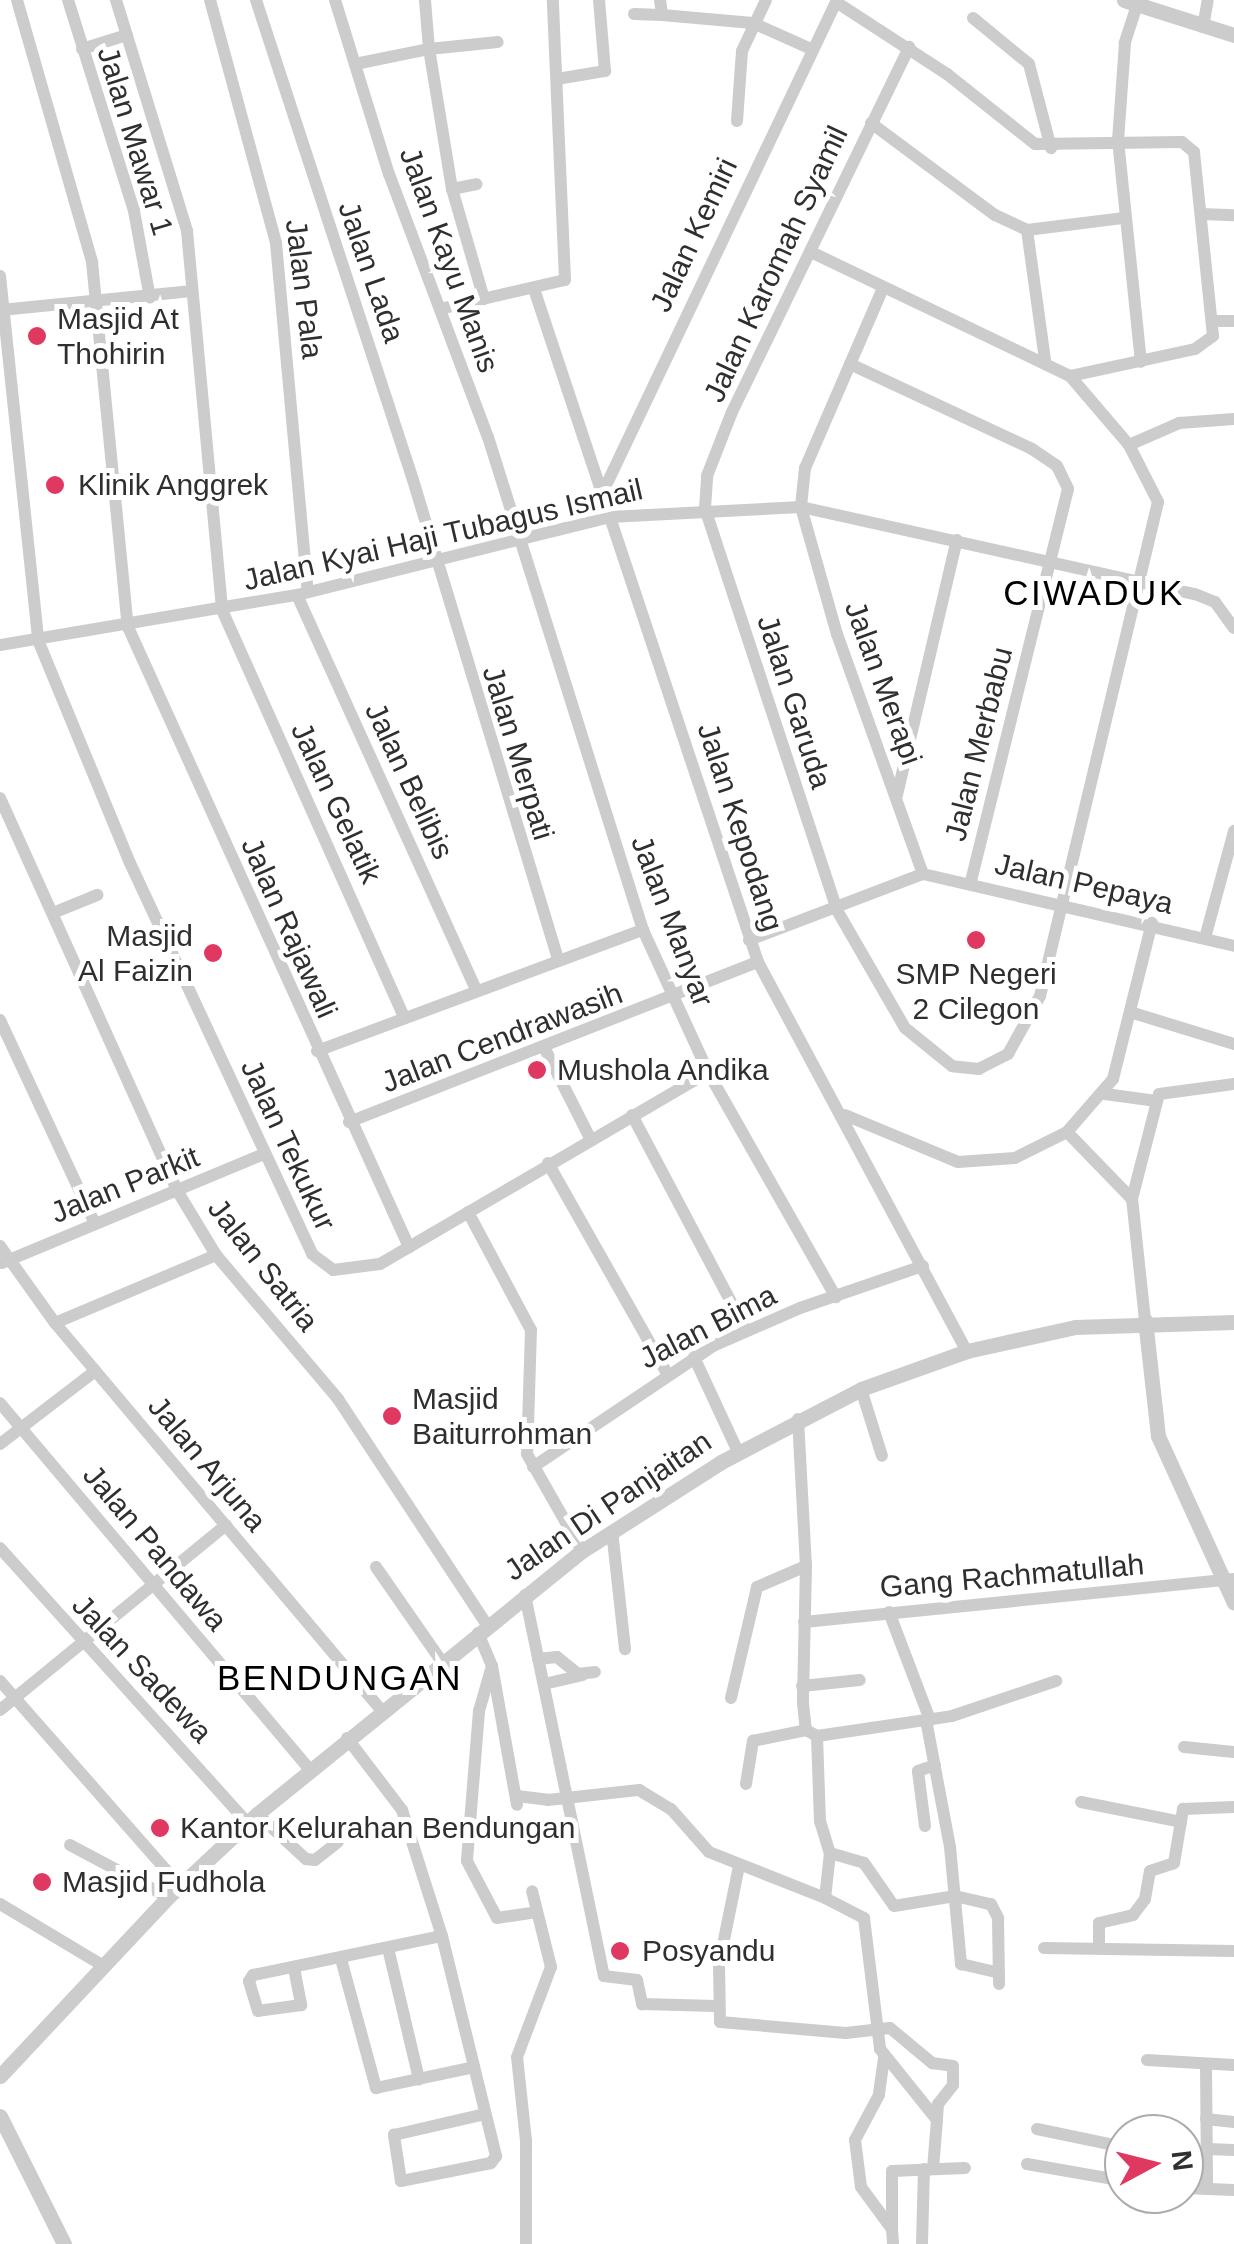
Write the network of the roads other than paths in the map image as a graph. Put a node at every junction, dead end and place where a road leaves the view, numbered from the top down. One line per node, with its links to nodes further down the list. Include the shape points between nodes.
1 (16, 0): 46 (street, Jalan Rajawali, via 77,201)
2 (68, 0): 24 (street, Jalan Mawar 1)
3 (116, 0): 20 (street, Jalan Gelatik)
4 (210, 0): 66 (street, Jalan Pala, via 276,243)
5 (256, 0): 63 (street, Jalan Lada)
6 (335, 0): 27 (street, Jalan Kayu Manis)
7 (426, 0): 25 (street)
8 (554, 0): 28 (street)
9 (598, 0): 28 (street, via 606,69)
10 (660, 0): 16 (street)
11 (766, 0): 18 (street)
12 (1208, 0): 19 (street)
13 (836, 1): 23 (street); 26 (street, Jalan Kemiri)
14 (1130, 2): 19 (street); 31 (street)
15 (634, 14): 16 (street)
16 (662, 15): 18 (street)
17 (974, 18): 32 (street, via 1029,64)
18 (753, 22): 26 (street); 29 (street, via 739,64)
19 (1204, 27): 21 (street)
20 (127, 35): 24 (street); 43 (street, Jalan Gelatik, via 184,215)
21 (1234, 36)
22 (498, 42): 25 (street)
23 (908, 47): 30 (street, Jalan Karomah Syamil); 32 (street, via 1018,134)
24 (82, 49): 44 (street, Jalan Mawar 1, via 138,224)
25 (429, 49): 27 (street); 34 (street)
26 (811, 49): 57 (street, Jalan Kemiri)
27 (355, 64): 47 (street, Jalan Kayu Manis)
28 (557, 79): 41 (street, via 566,277)
29 (736, 121)
30 (871, 122): 38 (street, via 970,198); 39 (street, Jalan Karomah Syamil)
31 (1118, 140): 32 (street); 35 (street, via 1190,145); 37 (street)
32 (1051, 148)
33 (478, 184): 34 (street)
34 (452, 189): 45 (street)
35 (1201, 214): 36 (street); 50 (street)
36 (1234, 215)
37 (1124, 218): 38 (street); 52 (street)
38 (1027, 230): 51 (street)
39 (811, 252): 42 (street, Jalan Garuda); 59 (street, Jalan Karomah Syamil, via 732,412 707,476)
40 (0, 276): 48 (street, Jalan Tekukur)
41 (534, 288): 45 (street); 57 (street, Jalan Kepodang)
42 (883, 288): 51 (street, Jalan Garuda); 53 (street)
43 (192, 292): 44 (street); 67 (street, Jalan Gelatik)
44 (150, 298): 46 (street)
45 (484, 300): 47 (street)
46 (98, 304): 48 (street); 68 (street, Jalan Rajawali)
47 (440, 309): 61 (street, Jalan Kayu Manis)
48 (2, 310): 70 (street, Jalan Tekukur)
49 (1234, 321): 50 (street)
50 (1214, 322): 52 (street, via 1205,345)
51 (1045, 360): 54 (street, Jalan Garuda)
52 (1141, 362): 54 (street)
53 (850, 364): 58 (street, via 802,475); 64 (street, Jalan Merbabu, via 1057,466 1068,506)
54 (1070, 376): 56 (street, Jalan Garuda)
55 (1234, 419): 56 (street, via 1179,423)
56 (1129, 444): 65 (street, Jalan Garuda, via 1160,512)
57 (602, 494): 60 (street, Jalan Kepodang)
58 (801, 507): 59 (street, Jalan Kyai Haji Tubagus Ismail); 62 (street, Jalan Kyai Haji Tubagus Ismail); 72 (street, Jalan Merapi, via 837,634)
59 (706, 508): 60 (street, Jalan Kyai Haji Tubagus Ismail); 80 (street, Jalan Garuda)
60 (610, 517): 61 (street, Jalan Kyai Haji Tubagus Ismail); 85 (street, Jalan Kepodang)
61 (518, 537): 63 (street, Jalan Kyai Haji Tubagus Ismail); 83 (street, Jalan Manyar)
62 (958, 540): 64 (street, Jalan Kyai Haji Tubagus Ismail); 72 (street)
63 (434, 560): 66 (street, Jalan Kyai Haji Tubagus Ismail); 87 (street, Jalan Merpati)
64 (1054, 560): 65 (street, Jalan Kyai Haji Tubagus Ismail); 77 (street, Jalan Merbabu)
65 (1140, 580): 69 (street, Jalan Kyai Haji Tubagus Ismail, via 1216,602); 79 (street, Jalan Garuda)
66 (302, 594): 67 (street, Jalan Kyai Haji Tubagus Ismail); 89 (street, Jalan Belibis)
67 (222, 610): 68 (street, Jalan Kyai Haji Tubagus Ismail); 92 (street, Jalan Gelatik)
68 (128, 627): 70 (street, Jalan Kyai Haji Tubagus Ismail); 96 (street, Jalan Rajawali)
69 (1234, 628)
70 (38, 640): 71 (street, Jalan Kyai Haji Tubagus Ismail); 106 (street, Jalan Tekukur)
71 (0, 645)
72 (897, 796): 76 (street, Jalan Merapi)
73 (0, 798): 81 (street, Jalan Satria)
74 (1234, 832): 75 (street)
75 (1232, 849): 84 (street)
76 (922, 874): 77 (street, Jalan Pepaya); 80 (street)
77 (970, 884): 79 (street, Jalan Pepaya)
78 (97, 895): 81 (street)
79 (1060, 904): 80 (street, Jalan Garuda, via 1026,1028 998,1062 971,1069 930,1051 896,1017); 82 (street, Jalan Pepaya)
80 (837, 910): 85 (street)
81 (53, 912): 108 (street, Jalan Satria)
82 (1152, 923): 84 (street, Jalan Pepaya); 91 (street)
83 (643, 930): 87 (street); 90 (street, Jalan Manyar)
84 (1206, 938): 86 (street, Jalan Pepaya)
85 (749, 940): 88 (street, Jalan Kepodang)
86 (1234, 946)
87 (558, 959): 89 (street)
88 (758, 962): 90 (street, Jalan Cendrawasih); 102 (street, Jalan Kepodang)
89 (476, 989): 92 (street)
90 (672, 1000): 95 (street, Jalan Cendrawasih); 97 (street, Jalan Manyar)
91 (1130, 1012): 94 (street); 99 (street)
92 (404, 1017): 96 (street)
93 (0, 1020): 111 (street)
94 (1234, 1044)
95 (545, 1049): 103 (street, Jalan Cendrawasih); 105 (street)
96 (317, 1052): 103 (street, Jalan Rajawali)
97 (708, 1072): 101 (street, Jalan Tekukur); 117 (street, Jalan Manyar)
98 (1234, 1084): 100 (street, via 1166,1089)
99 (1105, 1094): 100 (street); 104 (street)
100 (1157, 1101): 109 (street)
101 (632, 1115): 105 (street, Jalan Tekukur); 121 (street)
102 (845, 1115): 104 (street, via 958,1162 1015,1158); 116 (street, Jalan Kepodang)
103 (349, 1122): 113 (street, Jalan Rajawali)
104 (1068, 1132): 109 (street)
105 (590, 1138): 107 (street, Jalan Tekukur)
106 (262, 1155): 108 (street, Jalan Parkit); 113 (street, Jalan Tekukur, via 322,1265 368,1268)
107 (548, 1163): 110 (street, Jalan Tekukur); 125 (street)
108 (178, 1192): 111 (street, Jalan Parkit); 114 (street, Jalan Satria)
109 (1132, 1200): 118 (street)
110 (468, 1212): 113 (street, Jalan Tekukur); 133 (street, via 531,1330 524,1437)
111 (95, 1224): 115 (street, Jalan Parkit)
112 (0, 1246): 115 (street, Jalan Arjuna)
113 (409, 1247)
114 (216, 1255): 120 (street); 146 (street, Jalan Satria, via 338,1400)
115 (3, 1262): 120 (street, Jalan Arjuna)
116 (923, 1266): 117 (street, Jalan Bima); 122 (street, Jalan Kepodang)
117 (836, 1297): 121 (street, Jalan Bima)
118 (1145, 1320): 119 (street, Jalan Di Panjaitan); 122 (street, Jalan Di Panjaitan); 140 (street, via 1158,1436)
119 (1234, 1322)
120 (54, 1323): 124 (street, Jalan Arjuna)
121 (746, 1330): 123 (street, Jalan Bima)
122 (967, 1350): 126 (street, Jalan Di Panjaitan)
123 (694, 1357): 125 (street, Jalan Bima); 131 (street)
124 (95, 1371): 129 (street); 134 (street, Jalan Arjuna)
125 (667, 1373): 133 (street, Jalan Bima)
126 (862, 1389): 128 (street, Jalan Di Panjaitan); 132 (street)
127 (0, 1402): 129 (street, Jalan Pandawa)
128 (798, 1419): 131 (street, Jalan Di Panjaitan); 138 (street)
129 (21, 1428): 130 (street); 141 (street, Jalan Pandawa)
130 (0, 1444)
131 (738, 1452): 135 (street, Jalan Di Panjaitan)
132 (882, 1456)
133 (533, 1467): 137 (street)
134 (226, 1524): 141 (street); 160 (street, Jalan Arjuna)
135 (612, 1532): 137 (street, Jalan Di Panjaitan); 148 (street)
136 (0, 1548): 147 (street, Jalan Sadewa)
137 (582, 1551): 142 (street, Jalan Di Panjaitan)
138 (806, 1566): 145 (street); 158 (street, via 758,1587)
139 (376, 1567): 150 (street)
140 (1229, 1580): 143 (street); 144 (street, Gang Rachmatullah)
141 (155, 1587): 147 (street); 167 (street, Jalan Pandawa)
142 (524, 1595): 146 (street, Jalan Di Panjaitan); 149 (street)
143 (1234, 1603)
144 (889, 1612): 145 (street, Gang Rachmatullah); 161 (street)
145 (804, 1622): 156 (street)
146 (482, 1629): 150 (street, Jalan Di Panjaitan); 151 (street, Jalan Satria)
147 (84, 1644): 157 (street); 172 (street, Jalan Sadewa)
148 (625, 1649)
149 (538, 1659): 155 (street); 155 (street, via 560,1658 589,1673)
150 (442, 1662): 160 (street, Jalan Di Panjaitan)
151 (492, 1666): 169 (street, Jalan Satria, via 516,1800); 184 (street, via 479,1711 465,1848 497,1918)
152 (860, 1680): 156 (street)
153 (0, 1681): 157 (street)
154 (1056, 1681): 161 (street)
155 (544, 1684): 169 (street)
156 (802, 1686): 162 (street)
157 (15, 1698): 159 (street); 179 (street)
158 (730, 1698)
159 (0, 1710)
160 (382, 1710): 163 (street, Jalan Di Panjaitan)
161 (928, 1720): 162 (street); 166 (street)
162 (811, 1733): 168 (street, via 753,1742); 177 (street, via 820,1822)
163 (347, 1738): 167 (street, Jalan Di Panjaitan); 185 (street, via 402,1810)
164 (1184, 1747): 165 (street)
165 (1234, 1752)
166 (935, 1765): 174 (street, via 918,1772); 181 (street)
167 (310, 1770): 172 (street, Jalan Di Panjaitan)
168 (746, 1784)
169 (568, 1798): 178 (street, via 625,1788 651,1795 703,1847); 193 (street, via 604,1976 637,1980 642,2004)
170 (1080, 1802): 173 (street)
171 (1234, 1807): 173 (street, via 1186,1807)
172 (253, 1818): 175 (street, Jalan Sadewa, via 310,1860); 179 (street, Jalan Di Panjaitan)
173 (1180, 1822): 188 (street, via 1174,1864 1150,1871 1145,1900 1133,1914 1099,1924)
174 (925, 1826)
175 (338, 1842)
176 (70, 1845): 179 (street)
177 (830, 1853): 181 (street, via 864,1863 894,1906); 182 (street)
178 (740, 1866): 182 (street); 193 (street)
179 (174, 1891): 191 (street, Jalan Di Panjaitan)
180 (532, 1891): 184 (street)
181 (955, 1896): 181 (street, via 963,1967 999,1979 995,1909)
182 (825, 1898): 194 (street, via 864,1918)
183 (0, 1904): 191 (street)
184 (536, 1912): 221 (street, via 551,1967 517,2057)
185 (442, 1936): 186 (street); 199 (street)
186 (388, 1948): 190 (street); 201 (street)
187 (1044, 1948): 188 (street)
188 (1099, 1948): 189 (street)
189 (1234, 1951)
190 (342, 1959): 192 (street); 201 (street, via 373,2086)
191 (102, 1965): 200 (street, Jalan Di Panjaitan)
192 (294, 1968): 192 (street, via 250,1977 258,2012 301,2006)
193 (716, 2006): 194 (street, via 720,2022)
194 (877, 2034): 195 (street); 205 (street, via 890,2028 932,2062 953,2066 953,2084 938,2104)
195 (884, 2058): 205 (street); 218 (street, via 879,2094 855,2140 860,2187)
196 (1148, 2060): 197 (street)
197 (1206, 2064): 198 (street); 204 (street)
198 (1234, 2066)
199 (474, 2067): 201 (street); 202 (street)
200 (0, 2076)
201 (419, 2079)
202 (485, 2114): 202 (street, via 493,2161 400,2181 394,2134)
203 (0, 2116): 220 (street)
204 (1206, 2118): 206 (street); 209 (street)
205 (937, 2120): 213 (street)
206 (1234, 2122)
207 (1037, 2130): 208 (street)
208 (1104, 2143)
209 (1208, 2149): 210 (street); 216 (street)
210 (1234, 2150)
211 (1028, 2164): 214 (street)
212 (965, 2168): 213 (street)
213 (928, 2169): 218 (street, via 892,2171); 219 (street)
214 (1104, 2177)
215 (1204, 2188): 216 (street)
216 (1208, 2188): 217 (street)
217 (1234, 2190)
218 (892, 2235): 219 (street)
219 (922, 2239)
220 (64, 2244)
221 (526, 2244)

